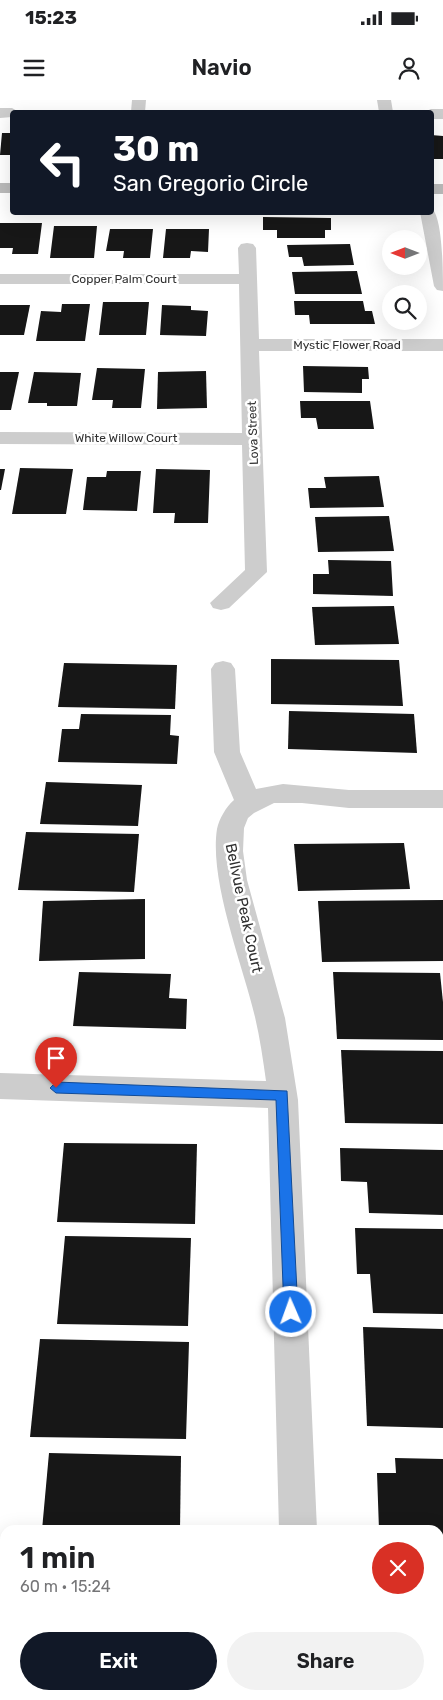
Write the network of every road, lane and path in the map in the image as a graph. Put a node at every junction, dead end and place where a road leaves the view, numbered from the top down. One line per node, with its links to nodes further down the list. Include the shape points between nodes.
1 (429, 215): 5 (street)
2 (247, 248): 4 (street, Lova Street)
3 (0, 279): 4 (street, Copper Palm Court)
4 (248, 280): 6 (street, Lova Street)
5 (443, 286)
6 (250, 345): 7 (street, Mystic Flower Road); 9 (street, Lova Street)
7 (443, 345)
8 (0, 438): 9 (street, White Willow Court)
9 (253, 439): 10 (street, Lova Street, via 256,572)
10 (221, 603)
11 (223, 669): 13 (street, via 227,752)
12 (443, 799): 13 (street, Bellvue Peak Court, via 347,799 286,793 260,797)
13 (248, 804): 15 (street, Bellvue Peak Court, via 231,821 228,851 270,1017)
14 (0, 1086): 15 (street)
15 (282, 1095): 16 (street, Bellvue Peak Court)
16 (298, 1525)

